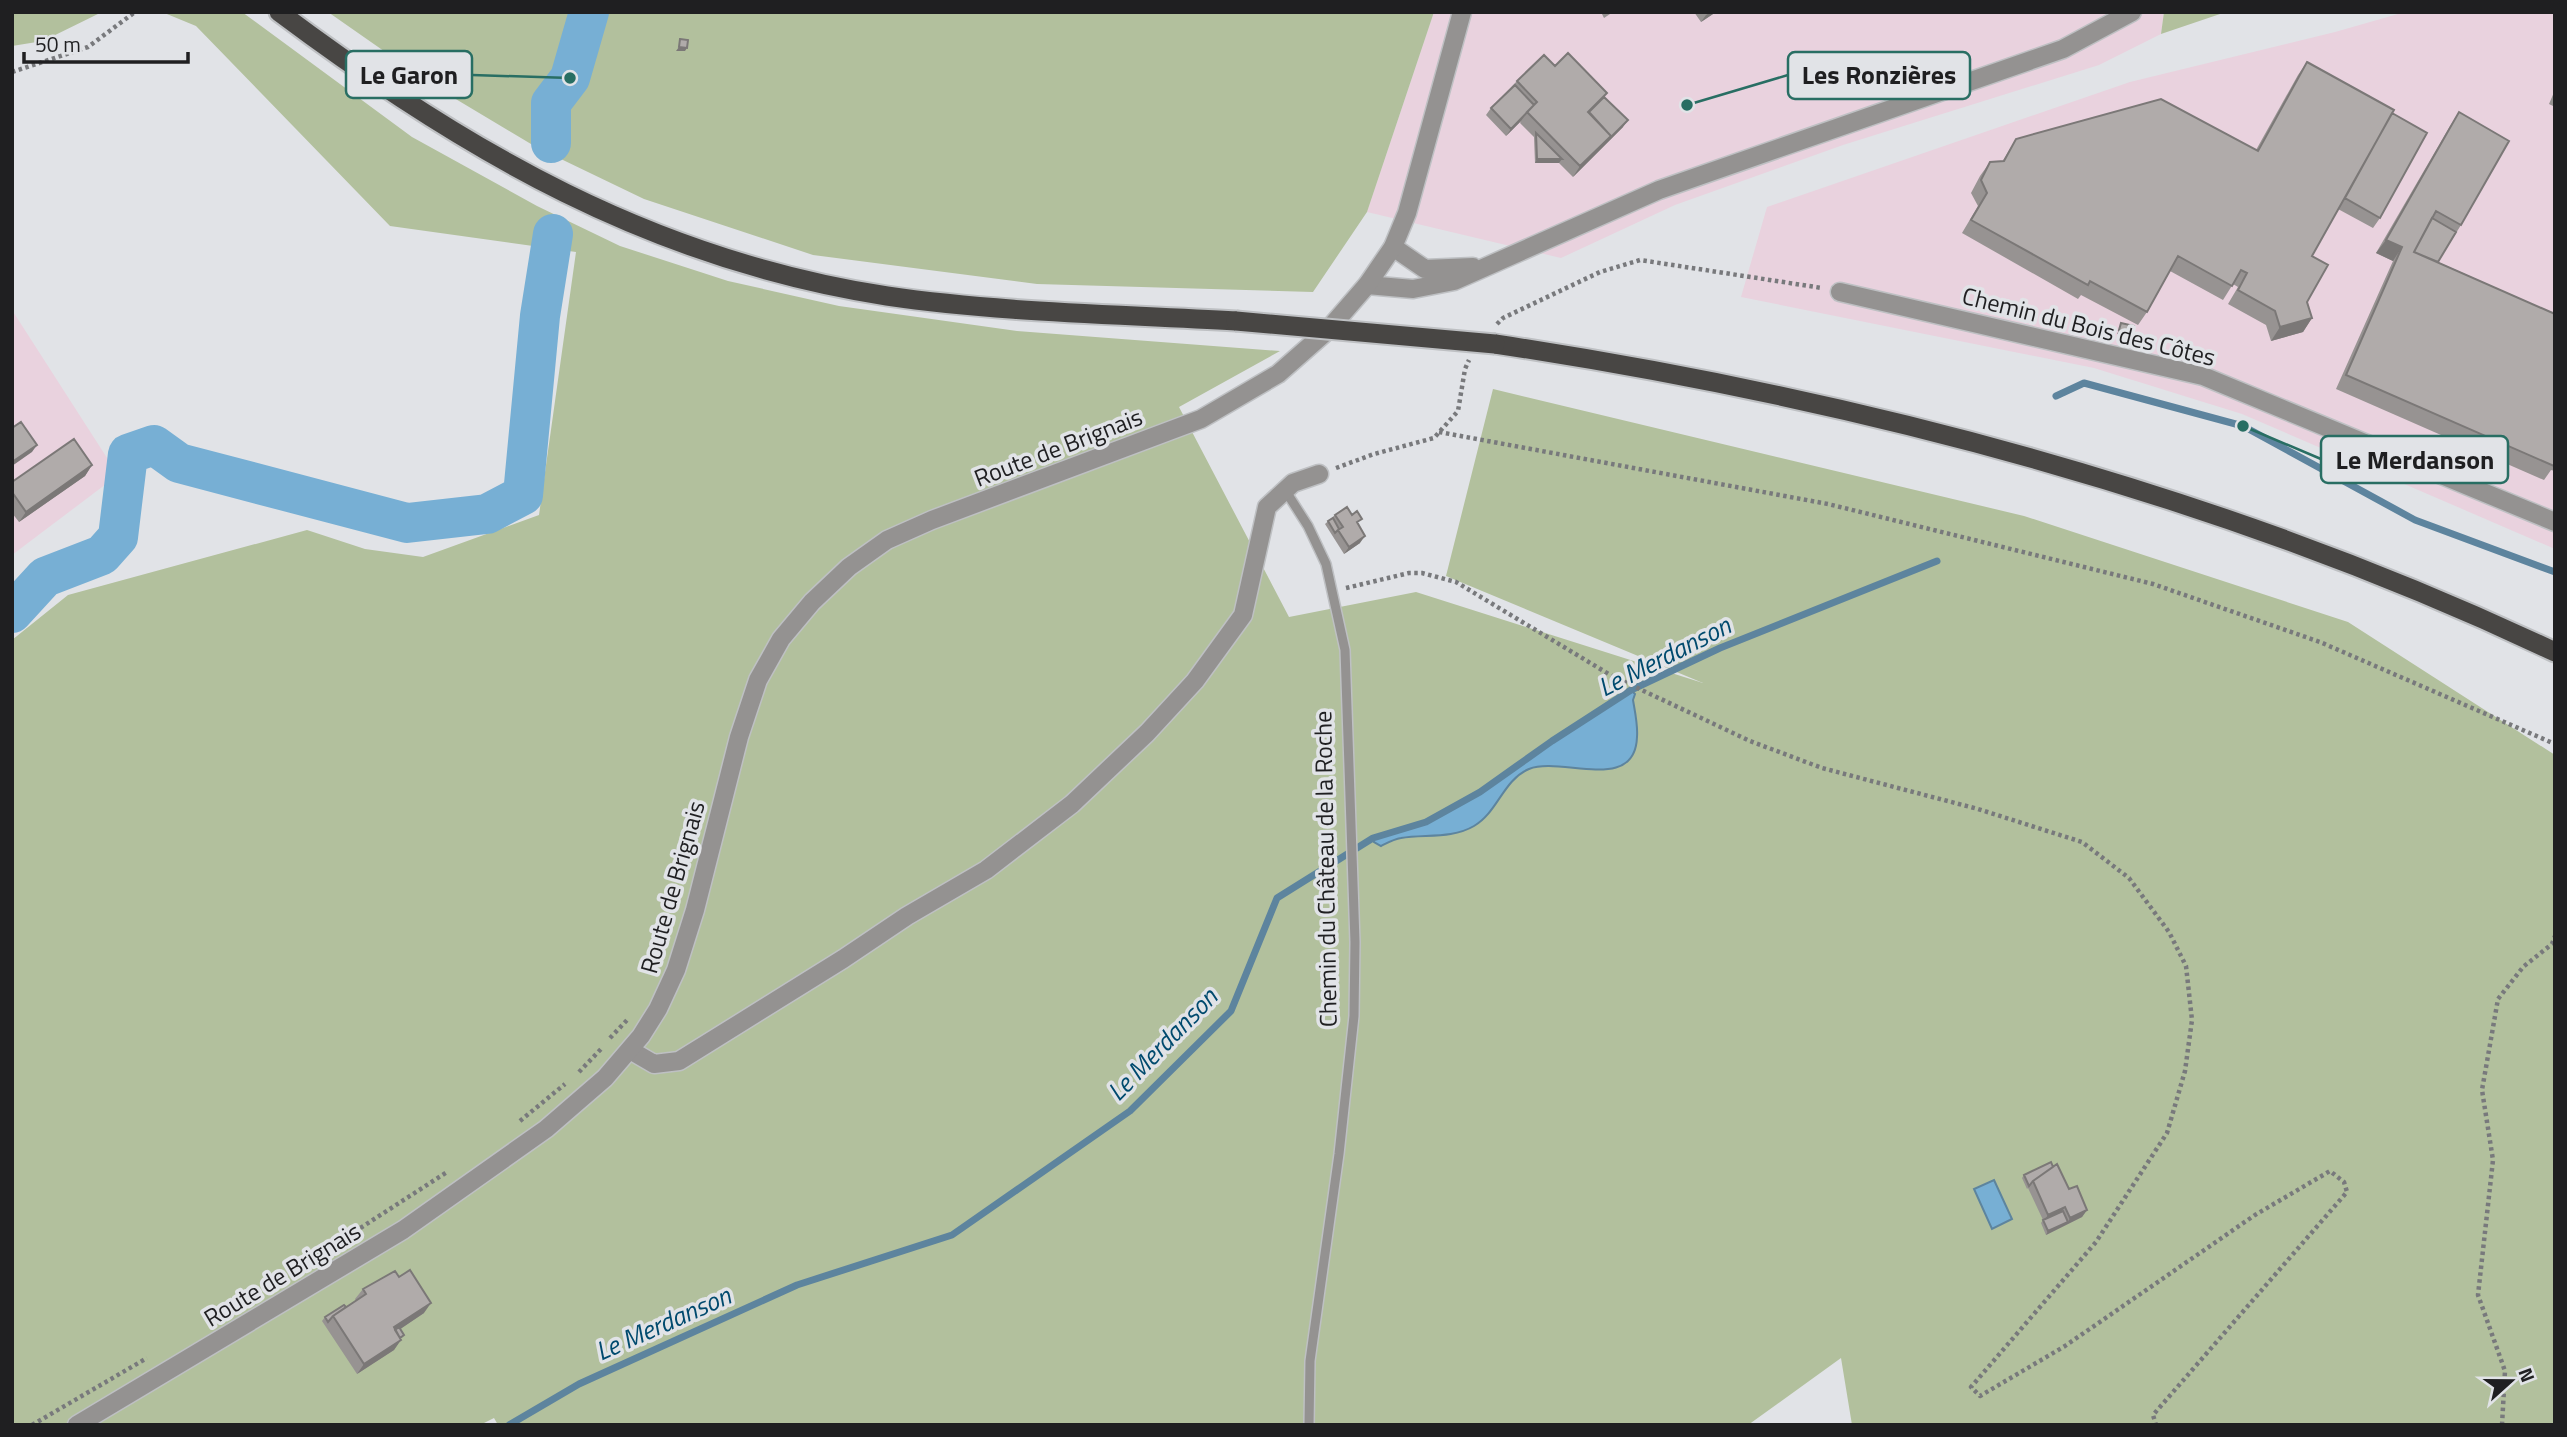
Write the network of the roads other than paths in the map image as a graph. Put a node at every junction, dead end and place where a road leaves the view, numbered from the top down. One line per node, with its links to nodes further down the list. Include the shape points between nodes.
1 (279, 12): 11 (highway, bridge, via 415,108 518,170 586,204 706,253 818,283 934,302 1236,321 1494,344 1677,374 1809,402 2056,465 2193,508 2423,594)
2 (1462, 12): 4 (street, Route de Brignais, via 1407,213)
3 (2132, 12): 5 (street, via 2063,49 1659,190)
4 (1393, 247): 5 (street, via 1425,269); 6 (street, Route de Brignais)
5 (1493, 264): 6 (street, via 1454,281 1413,289)
6 (1367, 285): 12 (street, Route de Brignais, via 1328,330 1278,374 1201,419 887,540 849,567 812,603 781,639 758,680 684,948 668,990)
7 (1840, 292): 10 (street, Chemin du Bois des Côtes, via 2203,376)
8 (1319, 474): 9 (street)
9 (1285, 490): 12 (street, via 1267,507 1243,615 1195,681 1072,804 986,870 679,1061 654,1064); 14 (lane, Chemin du Château de la Roche, via 1326,564 1345,650 1355,942 1354,1016 1310,1361)
10 (2555, 522)
11 (2555, 652)
12 (630, 1051): 13 (street, Route de Brignais, via 546,1129 403,1230)
13 (77, 1425)
14 (1309, 1425)

